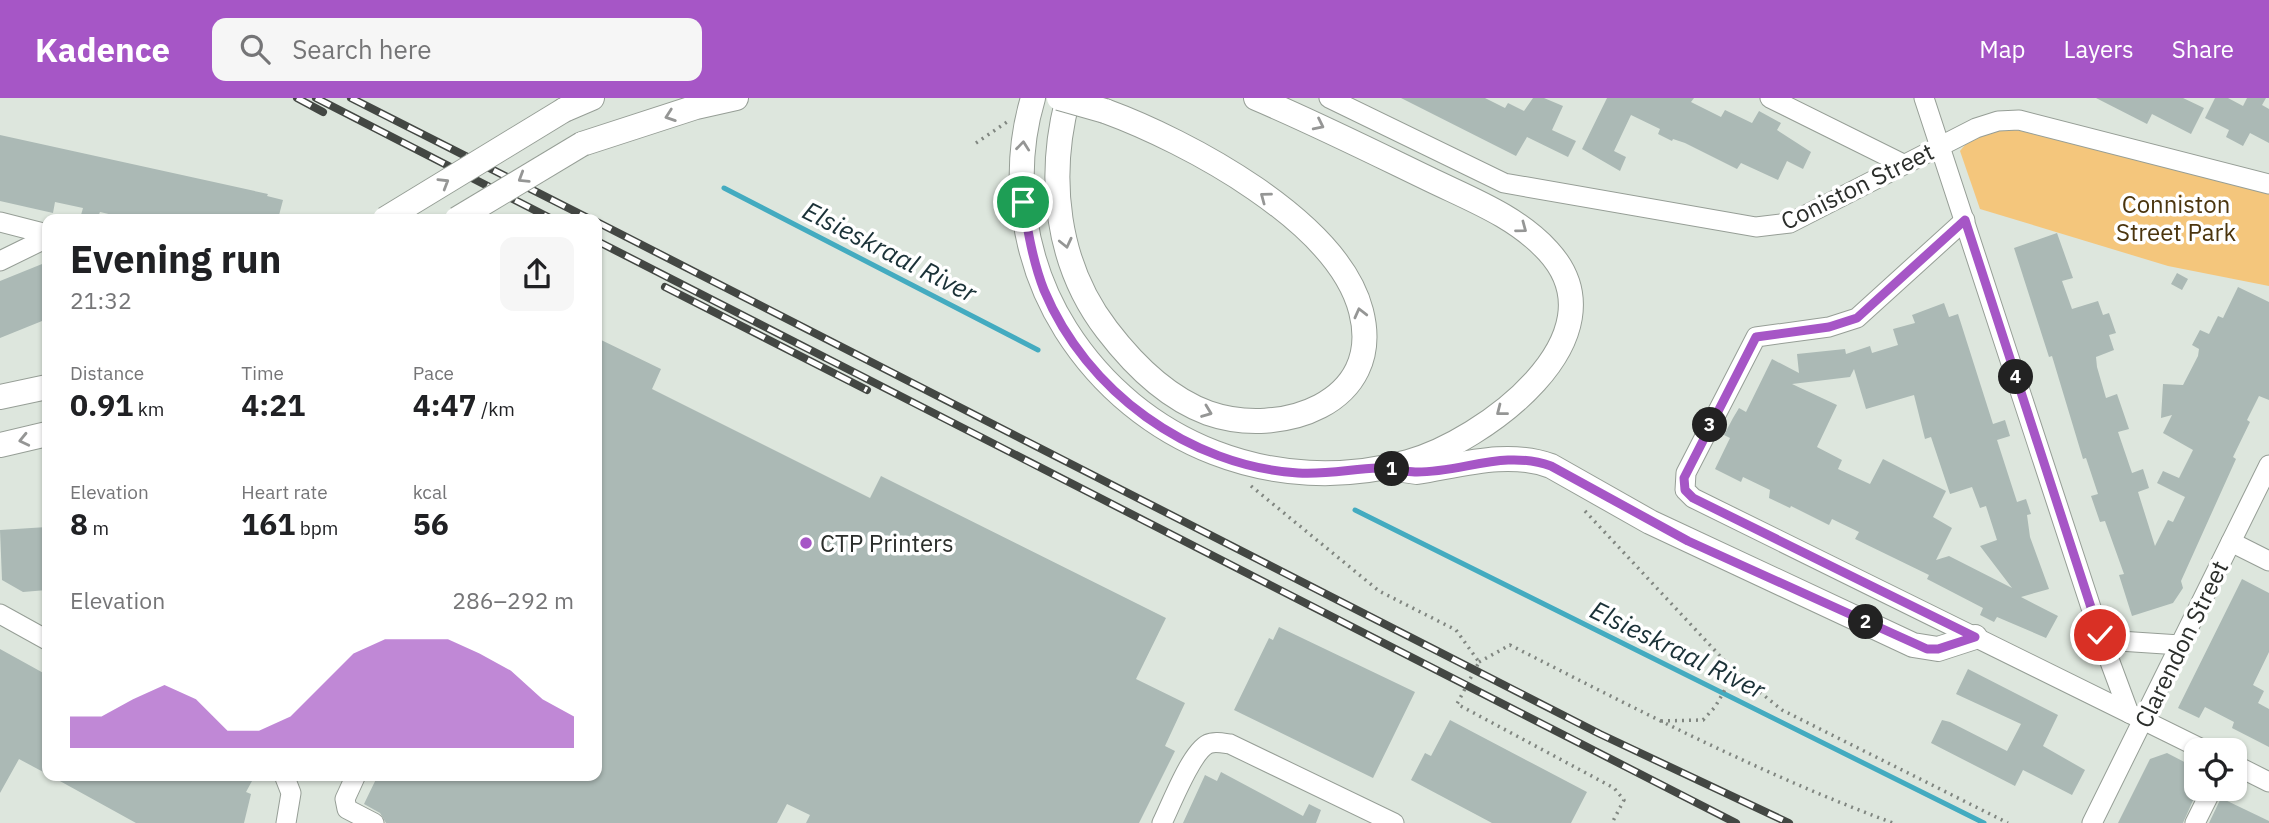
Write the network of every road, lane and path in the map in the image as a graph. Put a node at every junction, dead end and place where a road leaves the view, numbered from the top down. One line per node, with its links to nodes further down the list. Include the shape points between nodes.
1 (592, 98): 15 (main road, one-way to 1, bridge, via 564,110)
2 (736, 98): 16 (main road, one-way to 16, bridge, via 582,145)
3 (1033, 98): 27 (main road, one-way to 3, via 1298,473 1239,463 1187,443 1110,388 1060,321 1044,290 1030,244 1021,160)
4 (1059, 98): 5 (main road, one-way to 4, bridge, via 1056,159 1068,251 1085,295 1122,349 1178,398 1223,417 1289,419 1327,404 1353,376 1362,347 1361,310 1338,264 1318,240 1215,162 1153,128 1105,111)
5 (1068, 98)
6 (1256, 98): 27 (main road, one-way to 27, via 1509,218 1550,253 1564,280 1569,326 1552,363 1535,382 1484,424 1449,444 1410,461)
7 (1329, 98): 13 (street, Coniston Street, via 1504,183 1756,228 1790,223)
8 (1770, 98): 13 (street)
9 (1924, 98): 12 (street)
10 (1013, 123): 11 (path, via 1014,116)
11 (976, 143)
12 (1940, 146): 13 (street, Coniston Street); 14 (street, Coniston Street, via 1987,124 2019,120); 17 (street)
13 (1903, 164)
14 (2269, 184)
15 (393, 214)
16 (465, 214)
17 (1965, 220): 35 (street); 37 (street, via 1857,318 1829,327 1760,335 1752,341 1686,473 1685,490 1693,498)
18 (0, 222): 19 (street)
19 (42, 235)
20 (42, 239): 21 (street)
21 (0, 261)
22 (42, 388): 23 (main road)
23 (0, 397)
24 (42, 435): 25 (main road, one-way to 25)
25 (0, 445)
26 (2269, 464): 32 (street, Clarendon Street)
27 (1377, 468): 37 (main road, via 1417,472 1503,458 1535,460 1688,541 1913,645 1938,649)
28 (1241, 478): 39 (path, via 1379,591 1457,630)
29 (1251, 481): 30 (path)
30 (1261, 483)
31 (1577, 502): 40 (path)
32 (2231, 542): 33 (street); 38 (street, Clarendon Street)
33 (2269, 561)
34 (0, 614): 36 (street)
35 (2100, 635): 38 (street, via 2119,641); 41 (street)
36 (42, 637)
37 (1975, 637): 41 (street)
38 (2180, 645): 41 (street, Clarendon Street)
39 (1479, 662): 42 (path, via 1510,645); 53 (path, via 1457,704 1614,788 1624,800)
40 (1735, 672): 42 (path, via 1703,720); 55 (path, via 1782,710)
41 (2136, 716): 43 (street); 56 (street, Clarendon Street)
42 (1659, 721): 54 (path, via 1817,795)
43 (2184, 740)
44 (2247, 771): 47 (street)
45 (286, 781): 49 (street, via 291,793)
46 (353, 781): 50 (street, via 345,799 347,809)
47 (2269, 782)
48 (2206, 801): 57 (street)
49 (286, 823)
50 (374, 823)
51 (1162, 823): 52 (street, via 1197,753 1209,743 1230,744)
52 (1394, 823)
53 (1612, 823)
54 (1893, 823)
55 (2008, 823)
56 (2092, 823)
57 (2195, 823)

